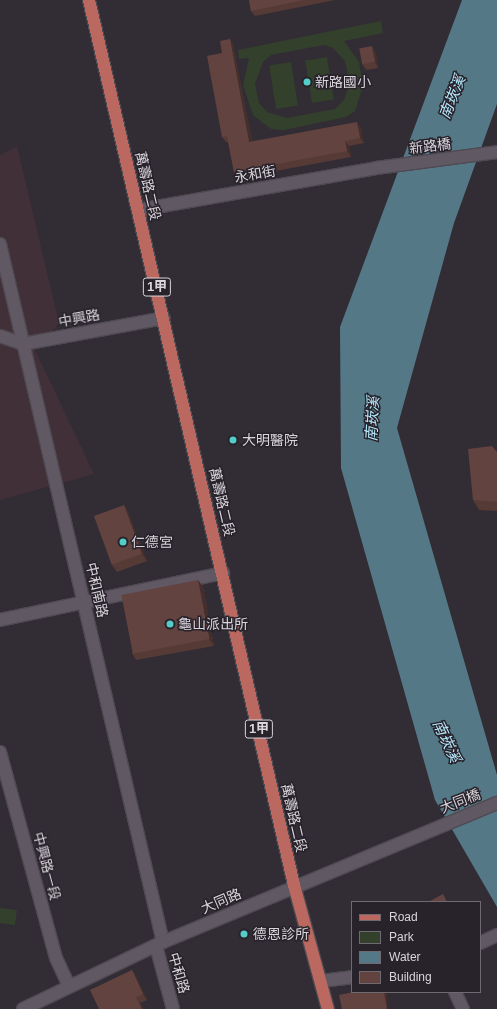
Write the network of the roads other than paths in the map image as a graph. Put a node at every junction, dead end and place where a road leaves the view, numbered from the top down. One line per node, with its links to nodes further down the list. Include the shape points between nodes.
1 (89, 0): 4 (main road, 萬壽路二段 / 1甲)
2 (493, 153): 3 (street, 新路橋)
3 (376, 168): 4 (street, 永和街)
4 (139, 210): 6 (main road, 萬壽路二段 / 1甲)
5 (0, 244): 8 (street, 中和南路)
6 (164, 318): 8 (street, 中興路); 9 (main road, 萬壽路二段 / 1甲)
7 (0, 336): 8 (street, 中興路)
8 (23, 344): 10 (street, 中和南路)
9 (223, 573): 10 (street); 15 (main road, 萬壽路二段 / 1甲)
10 (84, 603): 11 (street); 18 (street, 中和南路)
11 (0, 620)
12 (0, 752): 21 (street, 中興路一段, via 56,958)
13 (497, 803): 14 (street, 大同橋)
14 (434, 827): 15 (street, 大同路)
15 (294, 885): 18 (street, 大同路); 20 (main road, 萬壽路二段 / 1甲)
16 (497, 935): 17 (street)
17 (481, 943)
18 (159, 944): 21 (street, 大同路); 24 (street, 中和路)
19 (351, 977): 20 (street)
20 (321, 982): 25 (main road, 萬壽路二段 / 1甲)
21 (69, 986): 23 (street, 大同路)
22 (455, 993): 26 (street)
23 (23, 1009)
24 (173, 1009)
25 (328, 1009)
26 (463, 1009)

